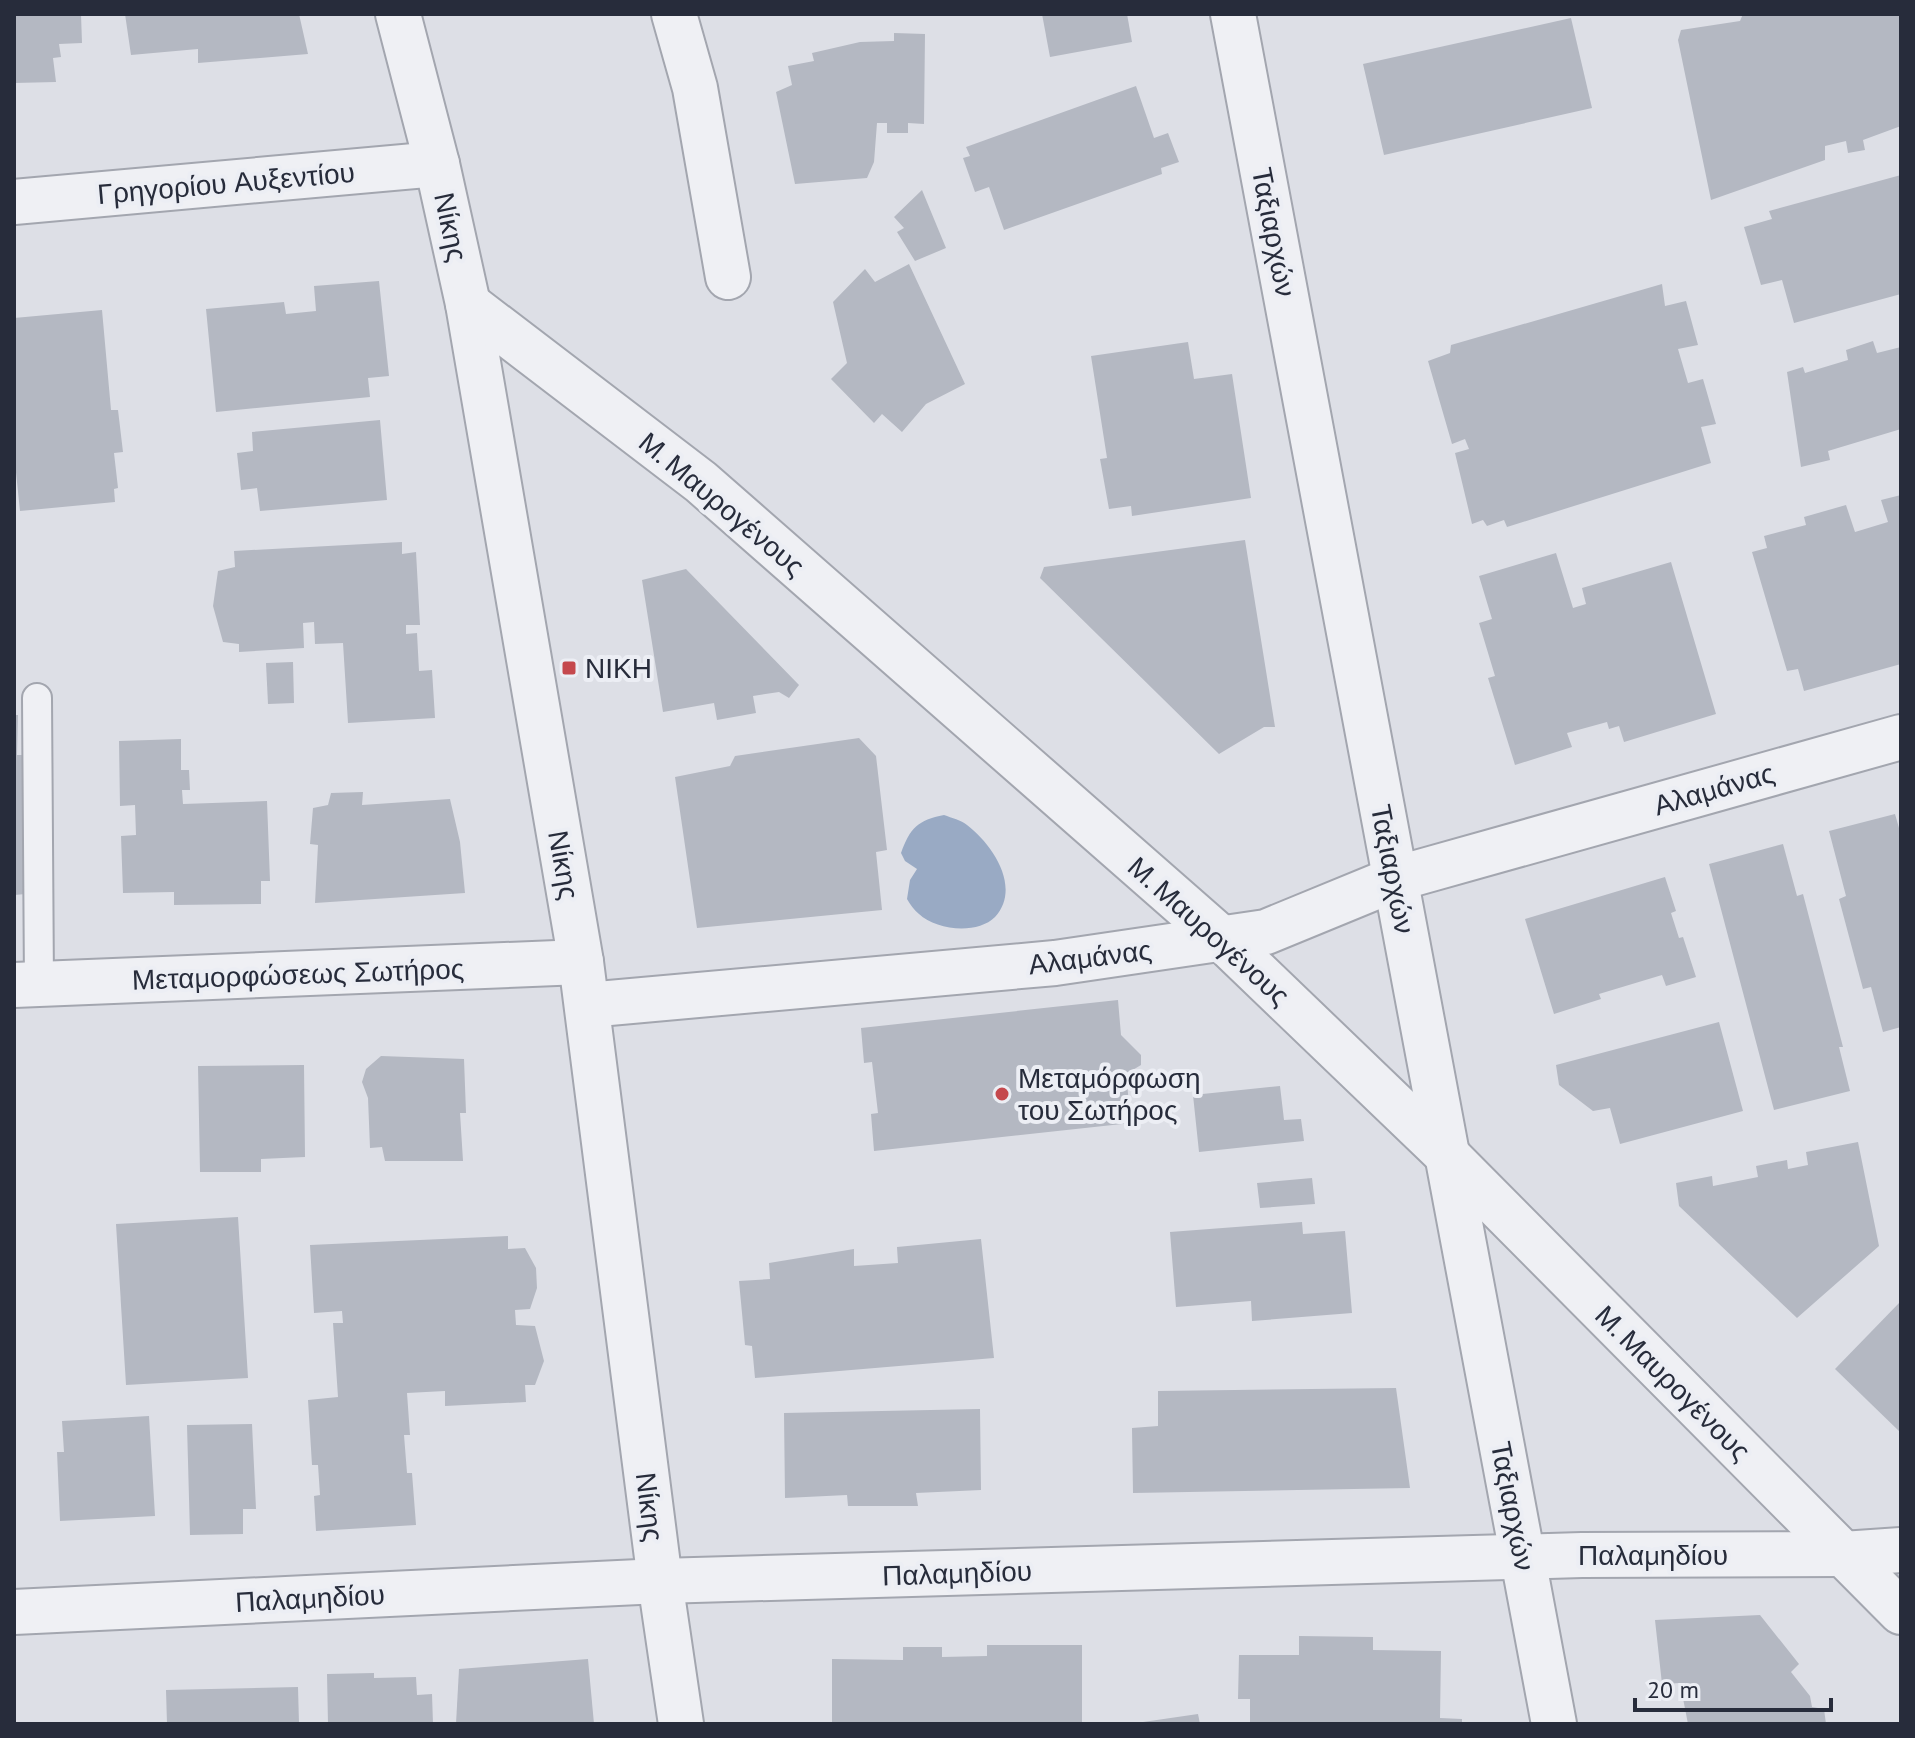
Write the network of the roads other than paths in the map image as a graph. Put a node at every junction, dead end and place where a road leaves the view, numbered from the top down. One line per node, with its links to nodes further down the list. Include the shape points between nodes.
1 (398, 14): 4 (street, Νίκης)
2 (674, 14): 6 (street, via 695,88)
3 (1233, 14): 10 (street, Ταξιαρχών)
4 (437, 164): 5 (street, Γρηγορίου Αυξεντίου); 7 (street, Νίκης)
5 (14, 202)
6 (728, 277)
7 (468, 304): 11 (street, Μ. Μαυρογένους, via 701,482); 12 (street, Νίκης)
8 (37, 698): 13 (lane)
9 (1901, 737): 10 (street, Αλαμάνας)
10 (1395, 879): 11 (street, Αλαμάνας, via 1266,932); 15 (street, Ταξιαρχών)
11 (1222, 939): 14 (street, Αλαμάνας, via 1055,963); 15 (street, Μ. Μαυρογένους)
12 (581, 962): 13 (street, Μεταμορφώσεως Σωτήρος); 14 (street, Νίκης)
13 (26, 984)
14 (587, 1005): 19 (street, Νίκης)
15 (1447, 1155): 17 (street, Μ. Μαυρογένους); 18 (street, Ταξιαρχών)
16 (1901, 1550): 17 (street, Παλαμηδίου)
17 (1843, 1554): 18 (street, Παλαμηδίου); 21 (street, Μ. Μαυρογένους)
18 (1523, 1557): 19 (street, Παλαμηδίου); 23 (street, Ταξιαρχών)
19 (660, 1581): 20 (street, Παλαμηδίου); 22 (street, Νίκης)
20 (14, 1612)
21 (1901, 1612)
22 (681, 1724)
23 (1554, 1724)

